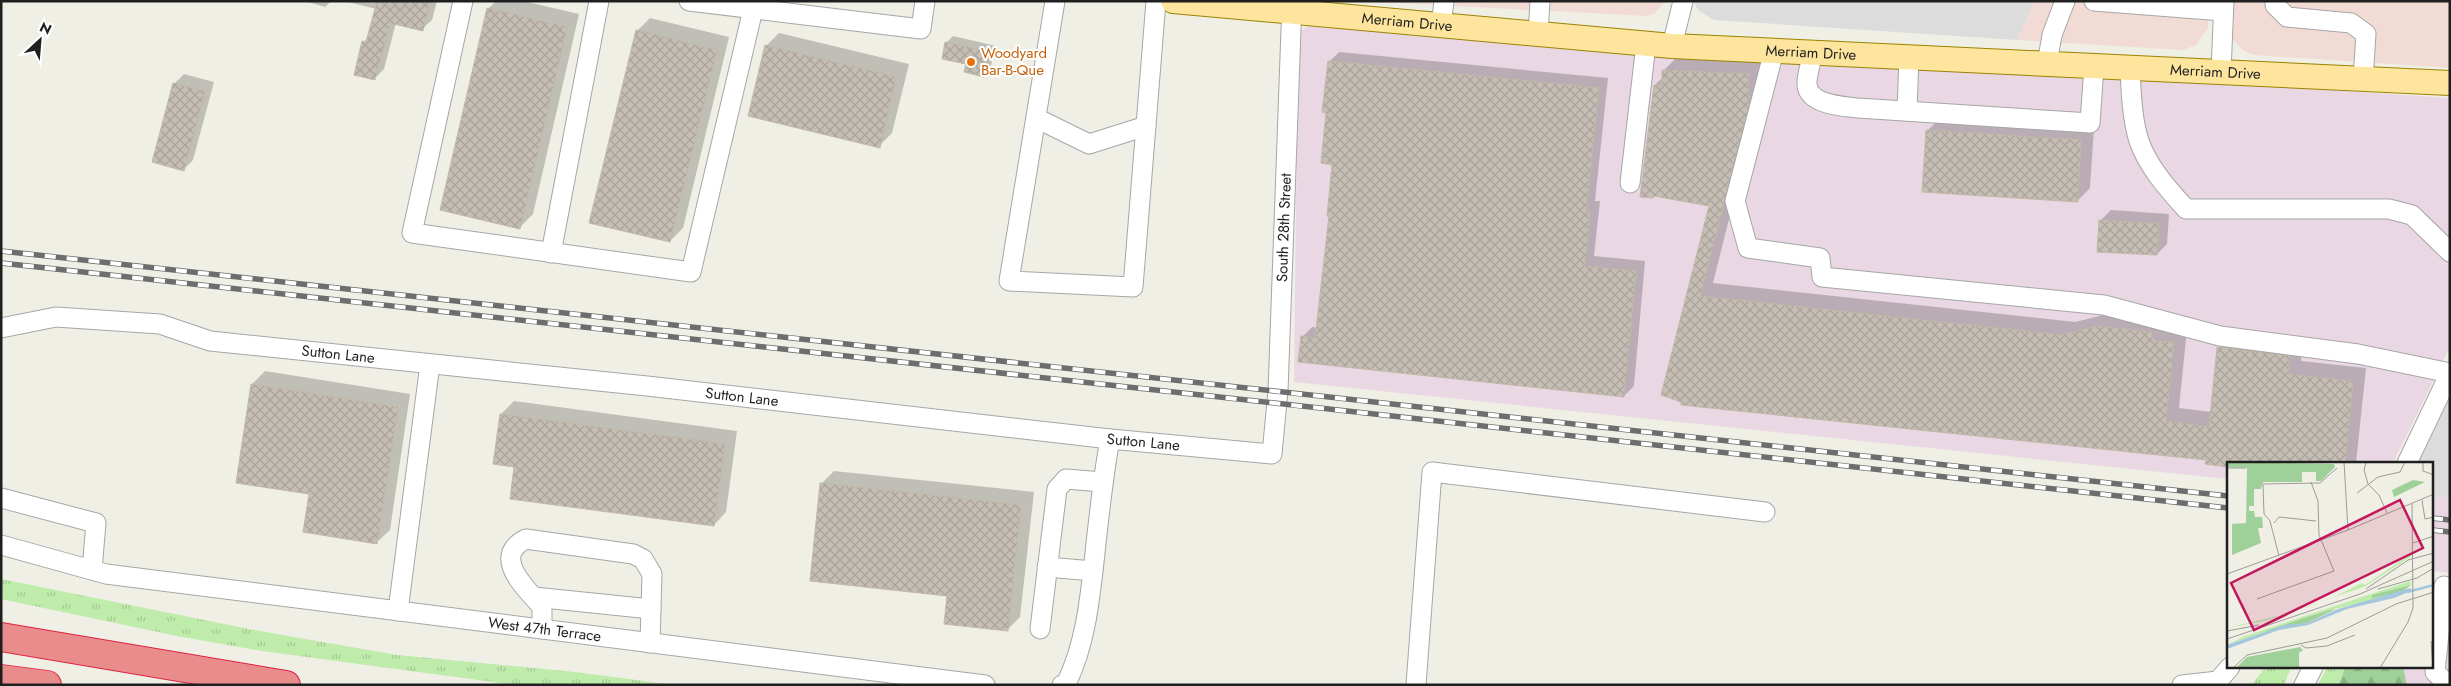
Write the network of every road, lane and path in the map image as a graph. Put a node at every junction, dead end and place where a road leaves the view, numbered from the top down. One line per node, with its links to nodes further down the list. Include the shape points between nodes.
1 (463, 1): 35 (street, via 412,233)
2 (599, 1): 35 (street)
3 (689, 1): 14 (street)
4 (925, 1): 14 (street, via 921,29)
5 (1055, 1): 31 (street)
6 (1156, 1): 32 (street)
7 (1173, 1): 16 (main road, Merriam Drive)
8 (1444, 1): 17 (street)
9 (1540, 1): 18 (street)
10 (1683, 1): 20 (street)
11 (2065, 1): 24 (street, via 2052,35)
12 (2094, 1): 15 (street)
13 (2275, 1): 28 (street, via 2287,17 2351,23 2366,34)
14 (754, 5): 35 (street, via 692,272)
15 (2224, 6): 27 (street)
16 (1292, 7): 17 (main road, Merriam Drive); 40 (street, South 28th Street, via 1278,391)
17 (1441, 26): 18 (main road, Merriam Drive)
18 (1538, 34): 19 (main road, Merriam Drive)
19 (1646, 44): 20 (main road, Merriam Drive); 33 (street)
20 (1672, 46): 21 (main road, Merriam Drive)
21 (1774, 51): 22 (main road, Merriam Drive); 38 (street, via 1735,201 1748,248 1820,258 1822,277 2104,305 2220,336 2358,354)
22 (1813, 53): 23 (main road, Merriam Drive); 30 (street, via 1807,82 1816,98 1825,103 1858,108)
23 (1909, 57): 24 (main road, Merriam Drive); 30 (street)
24 (2047, 64): 25 (main road, Merriam Drive)
25 (2094, 66): 26 (main road, Merriam Drive); 30 (street, via 2090,123)
26 (2130, 68): 27 (main road, Merriam Drive); 34 (street, via 2139,142 2160,180 2186,209 2389,209 2412,215)
27 (2221, 72): 28 (main road, Merriam Drive)
28 (2363, 79): 29 (main road, Merriam Drive)
29 (2450, 83)
30 (1907, 111)
31 (1036, 118): 32 (street, via 1089,144); 32 (street, via 1010,281 1133,287)
32 (1146, 126)
33 (1630, 183)
34 (2450, 252)
35 (551, 253)
36 (1, 328): 37 (street, Sutton Lane, via 56,316 160,324 210,341)
37 (430, 364): 39 (street, Sutton Lane); 52 (street)
38 (2450, 373): 41 (street)
39 (1110, 439): 40 (street, Sutton Lane); 42 (street)
40 (1272, 454)
41 (2408, 462)
42 (1102, 482): 46 (street, via 1066,479 1056,489); 47 (street)
43 (1, 498): 48 (street, via 96,523)
44 (1765, 512): 65 (street, via 1432,472)
45 (1, 545): 48 (street, West 47th Terrace)
46 (1047, 566): 47 (street); 54 (street)
47 (1093, 571): 64 (street, via 1088,618 1072,671 1066,684)
48 (99, 572): 52 (street, West 47th Terrace)
49 (2442, 586): 60 (street, via 2435,672)
50 (534, 597): 51 (street); 51 (street, via 516,577 511,565 511,552 526,539 634,554 643,559 652,574); 53 (street, via 542,607)
51 (651, 609): 56 (street)
52 (398, 611): 53 (street, West 47th Terrace)
53 (542, 629): 56 (street, West 47th Terrace)
54 (1040, 629)
55 (1, 637): 62 (highway)
56 (650, 642): 63 (street, West 47th Terrace)
57 (2229, 668): 66 (street, via 2218,681)
58 (2312, 668): 67 (street)
59 (1, 678): 61 (highway)
60 (2450, 682)
61 (47, 685)
62 (286, 685)
63 (985, 685)
64 (1062, 685)
65 (1416, 685)
66 (2182, 685)
67 (2304, 685)

